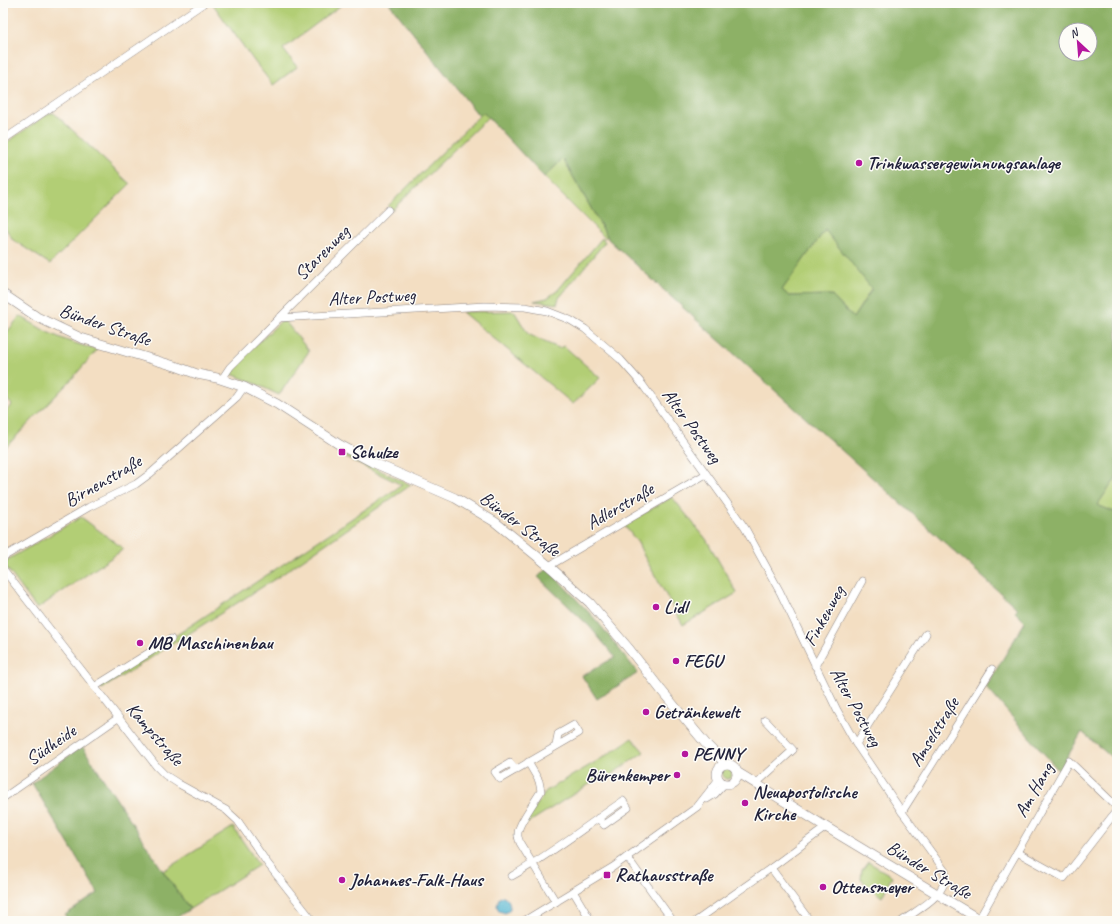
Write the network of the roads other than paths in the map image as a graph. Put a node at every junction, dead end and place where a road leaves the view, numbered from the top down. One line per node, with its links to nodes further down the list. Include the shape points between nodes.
1 (204, 3): 2 (street)
2 (3, 140)
3 (388, 210): 5 (street, Starenweg)
4 (3, 294): 6 (main road, Bünder Straße, via 37,317 81,338 189,367)
5 (279, 318): 6 (street); 8 (street, Alter Postweg, via 485,306 525,306 547,311 585,329 620,359 642,384)
6 (219, 379): 7 (main road, Bünder Straße)
7 (244, 387): 9 (street, Birnenstraße, via 237,397 151,473); 10 (main road, Bünder Straße, via 277,404 340,445 372,462 455,498 476,510 496,522)
8 (706, 474): 10 (street, Adlerstraße); 15 (street, Alter Postweg, via 749,535 780,592)
9 (3, 557)
10 (549, 566): 23 (main road, Bünder Straße, via 610,625)
11 (3, 569): 17 (street, Kampstraße)
12 (862, 581): 15 (street, Finkenweg)
13 (926, 634): 20 (street)
14 (171, 639): 17 (street)
15 (815, 666): 20 (street, Alter Postweg)
16 (992, 669): 31 (street, Amselstraße)
17 (94, 687): 18 (street, Kampstraße)
18 (118, 718): 28 (street, Südheide); 44 (street, Kampstraße, via 165,775 226,810 238,821)
19 (765, 720): 27 (street, via 793,750)
20 (856, 744): 31 (street, Alter Postweg)
21 (556, 746): 22 (street)
22 (528, 762): 24 (street); 36 (street, via 539,781 541,791 517,832 520,843)
23 (723, 766): 25 (main road, via 733,766); 26 (main road, via 718,774)
24 (516, 770)
25 (736, 776): 26 (main road, via 731,783); 27 (main road, Bünder Straße)
26 (722, 781): 35 (street, via 701,802)
27 (757, 785): 33 (main road, Bünder Straße)
28 (3, 798)
29 (1117, 806): 34 (street, Am Hang, via 1069,760)
30 (1117, 810): 34 (street, via 1064,878)
31 (902, 812): 40 (street, Alter Postweg, via 945,871 945,881)
32 (598, 818): 36 (street)
33 (826, 827): 37 (street); 40 (main road, Bünder Straße)
34 (1017, 852): 43 (street, Am Hang)
35 (628, 857): 39 (street); 47 (street)
36 (534, 864): 38 (street); 41 (street)
37 (771, 868): 42 (street); 48 (street)
38 (512, 876)
39 (573, 891): 41 (street); 46 (street)
40 (937, 895): 43 (main road, Bünder Straße); 49 (street)
41 (556, 902): 45 (street)
42 (806, 920)
43 (980, 920)
44 (313, 921)
45 (524, 921)
46 (591, 921)
47 (673, 921)
48 (696, 921)
49 (902, 921)

